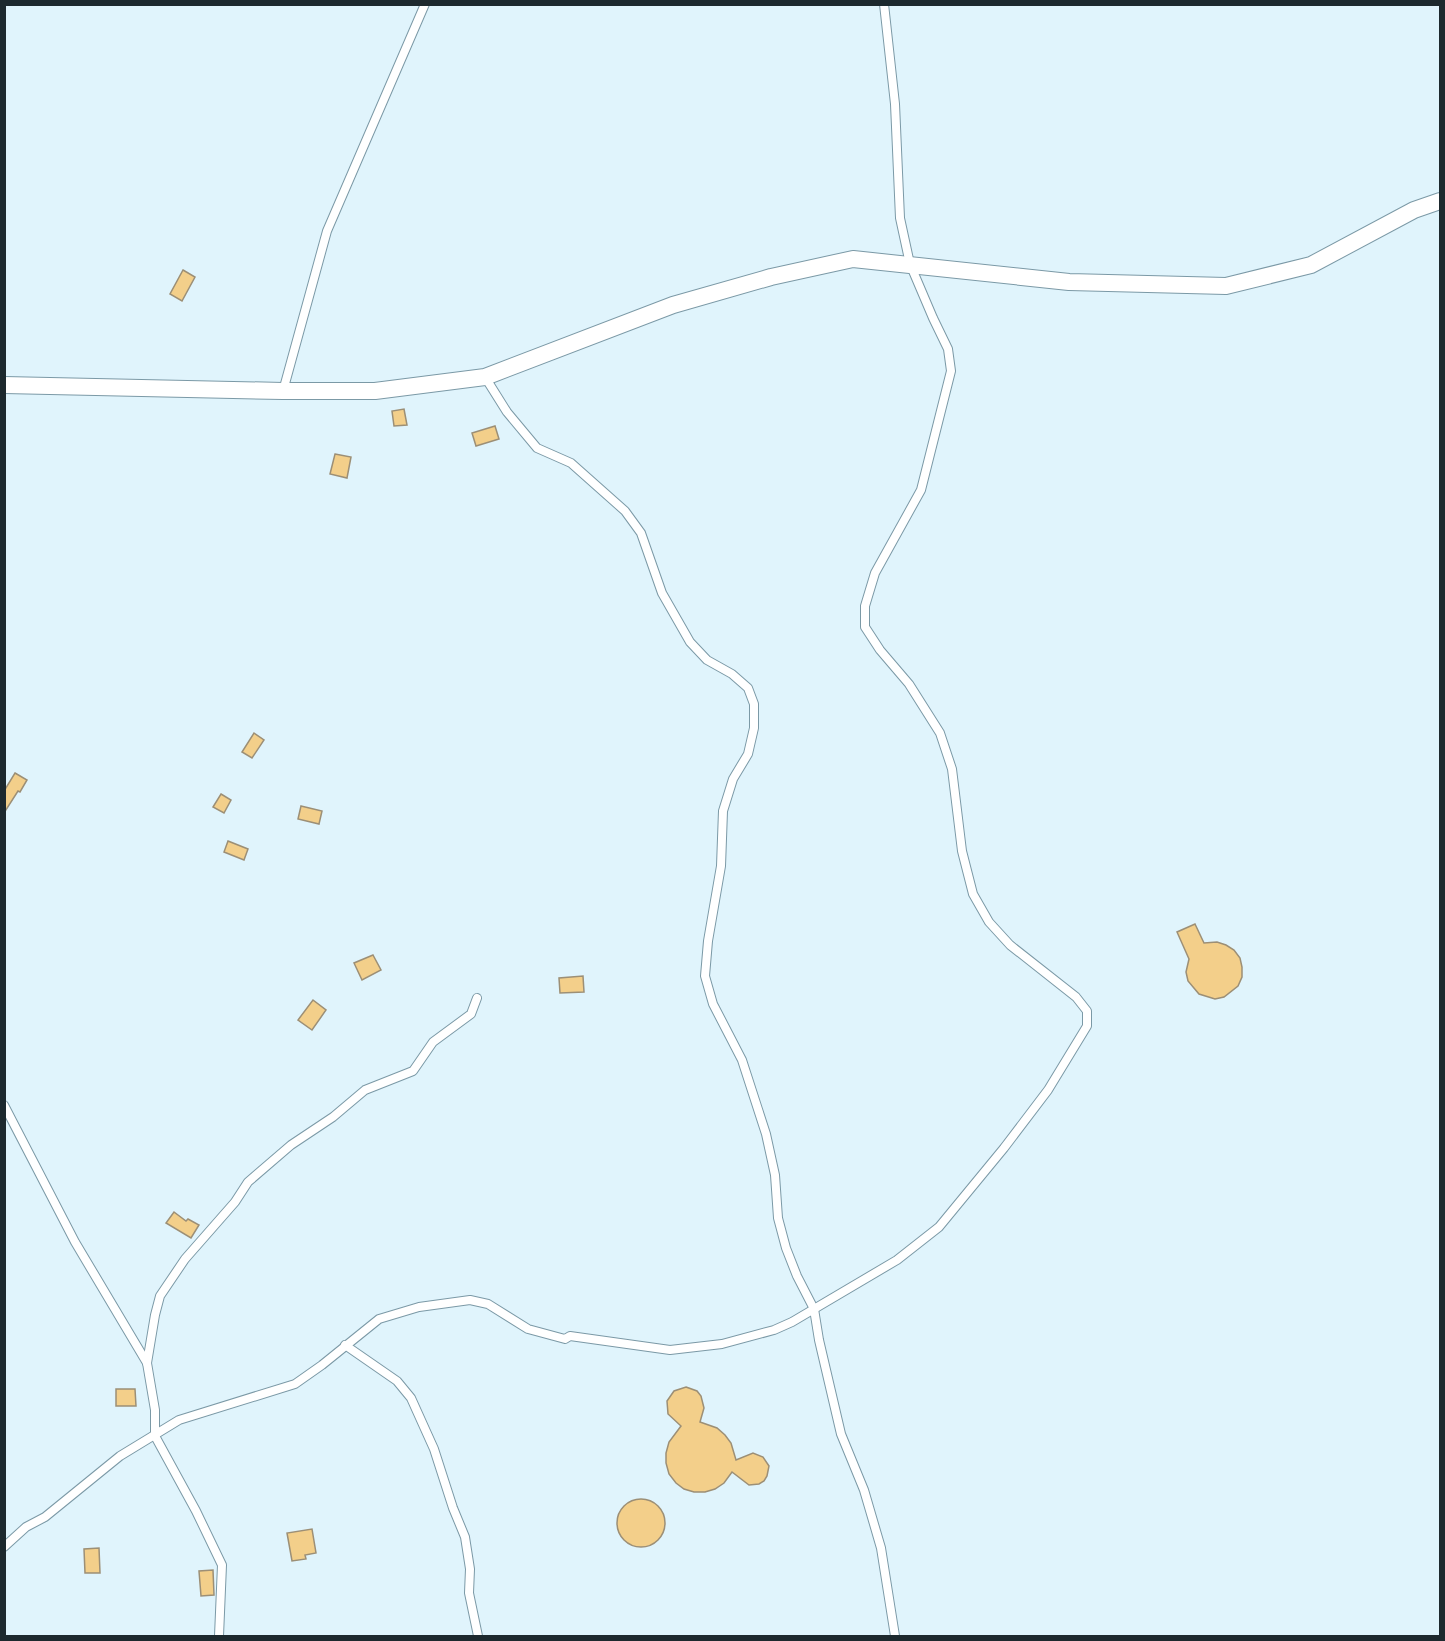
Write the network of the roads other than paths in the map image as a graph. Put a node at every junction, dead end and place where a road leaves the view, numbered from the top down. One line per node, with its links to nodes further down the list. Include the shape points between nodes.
1 (425, 4): 7 (lane, via 327,231)
2 (884, 4): 4 (lane, via 895,104 900,218)
3 (1440, 201): 4 (street, via 1414,210 1311,265 1226,286 1069,282)
4 (910, 264): 5 (street, via 853,259 771,277 673,305); 10 (lane, via 948,349 951,371 921,490 875,573 865,627 940,733 952,769 962,851 973,894 989,922 1010,945 1076,998 1086,1011 1087,1026 1048,1090 939,1227 897,1260)
5 (485, 377): 7 (street, via 375,391); 10 (lane, via 537,448 571,463 625,511 641,533 662,593 690,642 707,660 748,688 751,696 754,728 748,754 733,779 723,811 721,867 705,976 713,1005 742,1060 756,1099 773,1164 778,1218 786,1248)
6 (4, 385): 7 (street)
7 (283, 392)
8 (477, 998): 12 (lane, via 471,1014 434,1042 412,1071 365,1090 291,1144 248,1182 160,1296)
9 (4, 1105): 12 (lane, via 75,1242)
10 (814, 1308): 11 (lane, via 774,1330 722,1344 670,1350 570,1336 565,1339 528,1329 488,1304 470,1300 419,1307 379,1319); 17 (lane, via 841,1434 881,1548)
11 (345, 1346): 13 (lane, via 295,1384 179,1420); 16 (lane, via 397,1381 411,1398 465,1537 469,1593)
12 (147, 1363): 13 (lane)
13 (155, 1436): 14 (lane, via 94,1475); 15 (lane, via 222,1565)
14 (4, 1547)
15 (219, 1636)
16 (478, 1636)
17 (895, 1636)

